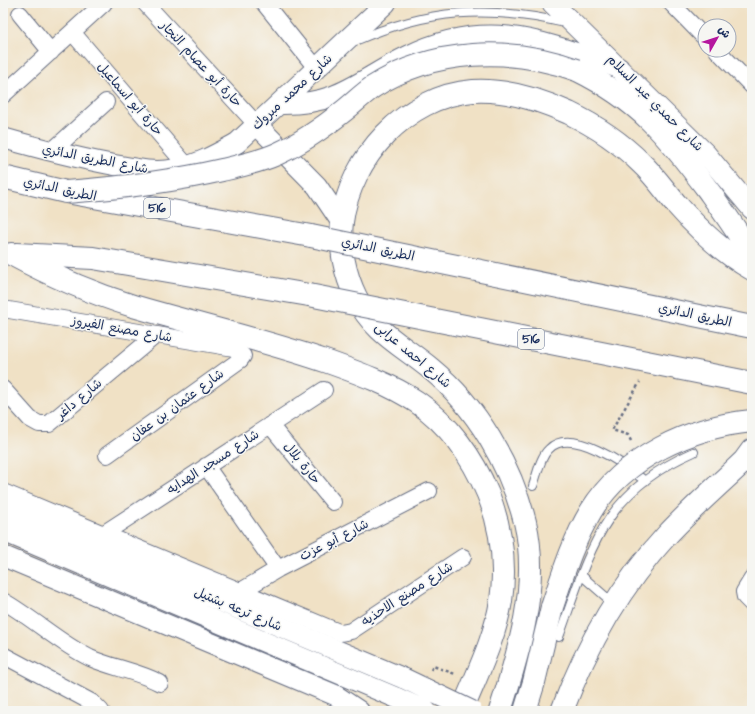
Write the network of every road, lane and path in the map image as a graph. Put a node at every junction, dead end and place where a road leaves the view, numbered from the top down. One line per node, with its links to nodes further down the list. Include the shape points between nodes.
1 (104, 3): 10 (street)
2 (145, 3): 20 (street, حارة أبو عصام النجار)
3 (264, 3): 15 (street)
4 (386, 3): 11 (street, شارع محمد مبروك)
5 (552, 3): 8 (street, شارع حمدي عبد السلام)
6 (671, 3): 9 (street)
7 (20, 14): 12 (street)
8 (576, 25): 11 (lane, via 529,14 480,11 431,16 391,26); 14 (street, شارع حمدي عبد السلام)
9 (697, 30)
10 (72, 32): 12 (street); 24 (street, حارة أبو اسماعيل)
11 (339, 48): 15 (street, شارع محمد مبروك)
12 (51, 52): 17 (street)
13 (725, 58): 16 (street)
14 (619, 68): 19 (street, via 541,41 512,36 476,36 454,39 424,48 327,99 304,104); 21 (street, شارع حمدي عبد السلام)
15 (317, 69): 19 (street, شارع محمد مبروك)
16 (752, 86)
17 (3, 95)
18 (106, 102): 23 (street)
19 (280, 104): 20 (street, شارع محمد مبروك)
20 (256, 125): 24 (street, شارع محمد مبروك, via 236,143); 28 (street, via 317,186)
21 (668, 127): 26 (highway, bridge, via 612,89 577,70 519,55 473,54 408,70 389,79 359,98 322,128 257,162 162,182); 27 (street, شارع حمدي عبد السلام, via 706,154); 30 (highway, via 728,218)
22 (3, 138): 23 (street, شارع الطريق الدائري)
23 (51, 152): 24 (street, شارع الطريق الدائري, via 147,171 174,170)
24 (187, 166)
25 (3, 177): 26 (highway, الطريق الدائري / 516)
26 (66, 192): 32 (highway, الطريق الدائري / 516, bridge, via 311,236)
27 (752, 209)
28 (342, 223): 30 (highway, شارع احمد عرابى, via 352,185 361,167 394,126 435,100 459,93 490,91 547,105 605,133 643,164 696,225); 72 (highway, شارع احمد عرابى, via 344,262 349,281 367,316 395,344 431,368 465,402 495,448 519,503 529,548 528,602 512,674)
29 (7, 252): 35 (highway, 516, bridge, via 93,258 309,295); 70 (highway, via 59,278 108,297 286,348 362,374 418,403 443,424 464,449 481,476 493,506 499,531 503,569 501,601 494,632)
30 (747, 262)
31 (3, 309): 33 (street, شارع مصنع الفيروز)
32 (752, 327)
33 (156, 335): 34 (street, شارع مصنع الفيروز, via 234,348); 36 (street, شارع داغر, via 48,424 39,424 30,418)
34 (240, 352): 44 (street, شارع عثمان بن عفان, via 243,356 240,360)
35 (752, 383)
36 (3, 389)
37 (324, 390): 40 (street, شارع مسجد الهدايه)
38 (629, 400): 41 (path)
39 (752, 421): 73 (highway, bridge, via 699,432 673,441 627,470 608,489 591,511 578,535 552,607)
40 (270, 425): 45 (street, شارع مسجد الهدايه); 50 (street, حارة بلال)
41 (612, 430)
42 (752, 450): 62 (highway, via 744,461 666,536)
43 (694, 452): 46 (lane, via 665,466)
44 (107, 455)
45 (206, 466): 53 (street, شارع مسجد الهدايه); 56 (street)
46 (644, 481): 47 (lane, via 615,458 587,446 562,442 546,453); 57 (lane, via 620,503 608,519 588,555)
47 (533, 486)
48 (429, 491): 56 (street, شارع أبو عزت)
49 (3, 492): 53 (street, شارع ترعه بشتيل)
50 (333, 502)
51 (3, 510): 71 (street, شارع ترعه بشتيل, bridge, via 405,679)
52 (3, 531): 69 (street, شارع ترعه بشتيل, bridge)
53 (103, 534): 59 (street, شارع ترعه بشتيل)
54 (3, 556): 68 (street, via 335,695)
55 (463, 557): 63 (street, شارع مصنع الاحذيه)
56 (278, 569): 59 (street, شارع أبو عزت)
57 (581, 575): 62 (lane); 64 (lane)
58 (752, 580): 61 (street, via 744,592)
59 (241, 591): 63 (street, شارع ترعه بشتيل, via 341,633)
60 (3, 601): 66 (street, via 77,651)
61 (750, 602)
62 (614, 604): 74 (highway, via 581,665)
63 (351, 631)
64 (559, 637)
65 (3, 656): 67 (street, via 93,703)
66 (160, 682)
67 (101, 711)
68 (358, 711)
69 (426, 711)
70 (462, 711)
71 (472, 711)
72 (500, 711)
73 (525, 711)
74 (562, 711)

